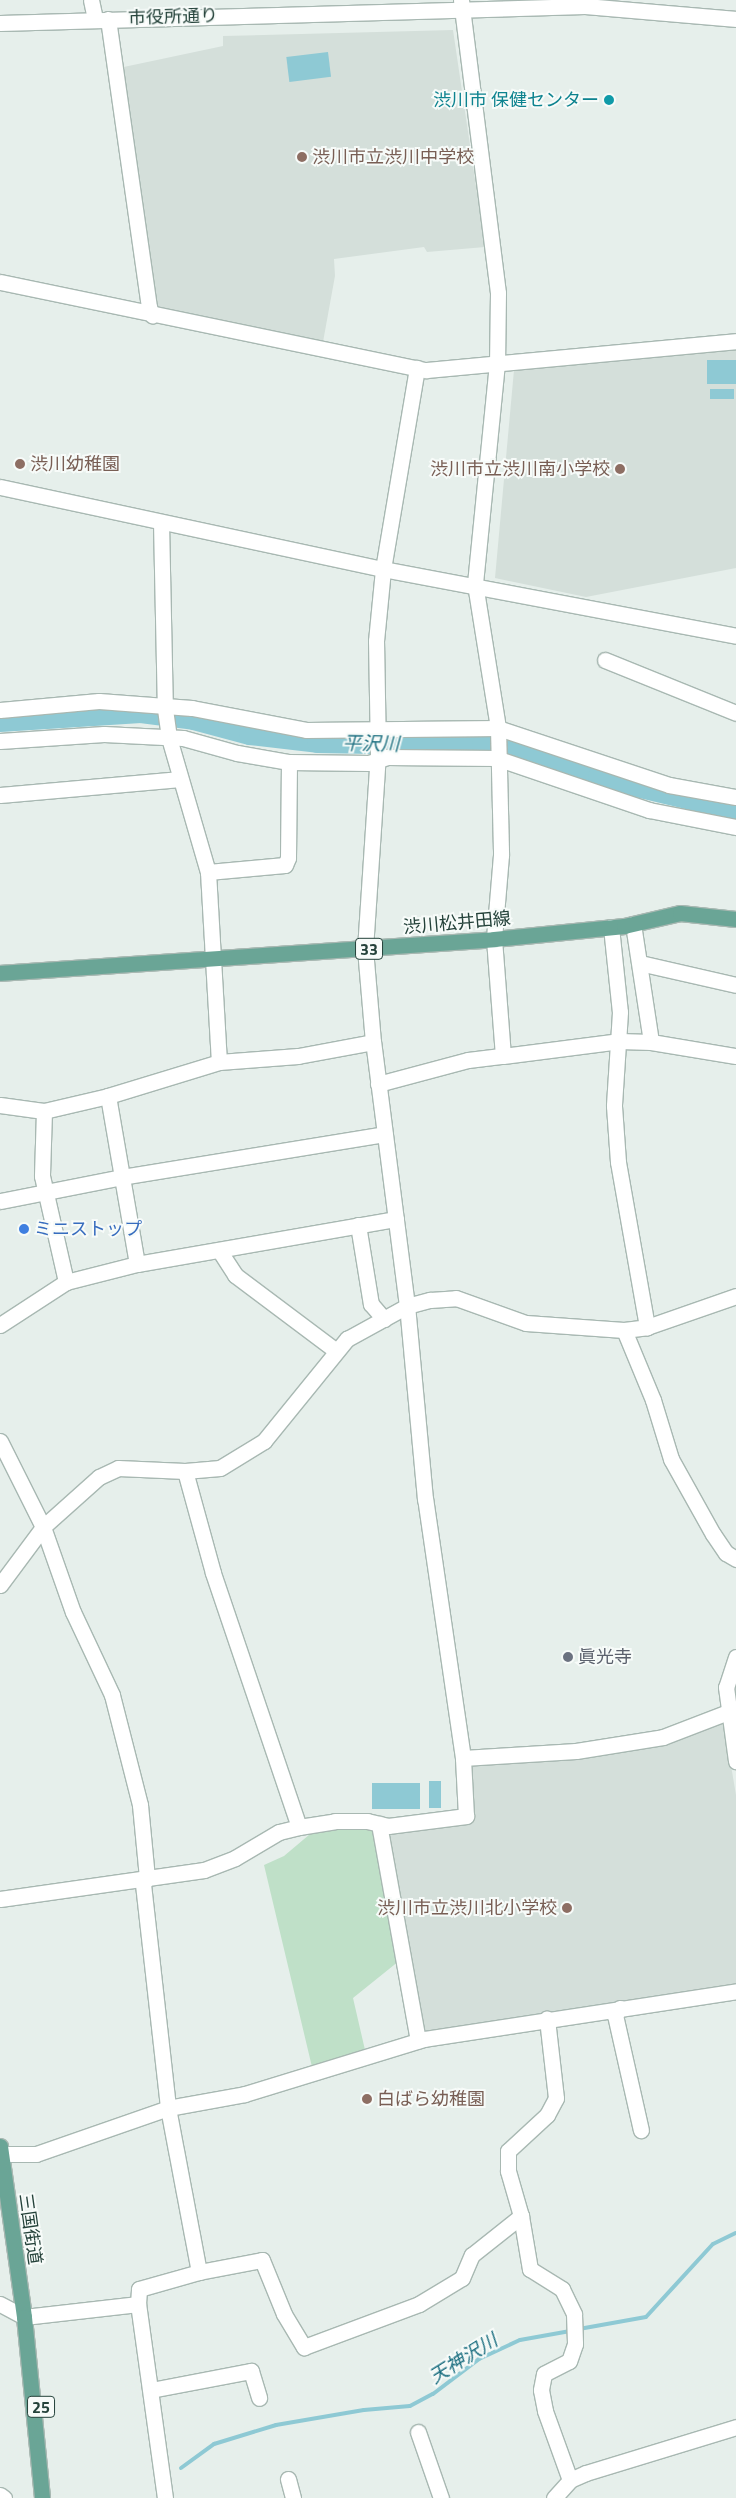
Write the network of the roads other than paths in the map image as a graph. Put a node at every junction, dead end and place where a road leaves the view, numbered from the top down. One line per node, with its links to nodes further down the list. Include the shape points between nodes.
1 (91, 0): 3 (street)
2 (461, 6): 3 (street, 市役所通り); 4 (street, 市役所通り, via 585,6); 9 (street, via 498,293)
3 (101, 19): 5 (street, 市役所通り); 7 (street)
4 (736, 19)
5 (0, 23)
6 (0, 282): 7 (street)
7 (152, 315): 10 (street)
8 (736, 342): 9 (street)
9 (497, 363): 10 (street); 14 (street)
10 (417, 368): 13 (street)
11 (0, 487): 12 (street)
12 (161, 522): 13 (street); 17 (street)
13 (383, 569): 14 (street); 20 (street, via 376,641)
14 (475, 584): 15 (street); 21 (street)
15 (736, 636)
16 (604, 660): 19 (street)
17 (165, 707): 18 (street, via 99,701); 20 (street, via 306,730); 22 (street)
18 (0, 710)
19 (736, 713)
20 (378, 731): 21 (street); 24 (street)
21 (498, 731): 25 (street); 29 (street, via 670,785)
22 (168, 733): 23 (street); 26 (street, via 237,753); 27 (street)
23 (0, 741)
24 (377, 757): 25 (street); 26 (street, via 369,763); 36 (street)
25 (496, 757): 30 (street, via 649,810); 35 (street, via 501,855)
26 (289, 762): 31 (street, via 288,858 285,865)
27 (180, 780): 28 (street); 31 (street)
28 (0, 796)
29 (736, 797)
30 (736, 827)
31 (208, 872): 37 (street)
32 (736, 919): 33 (main road, 渋川松井田線 / 33, via 680,913)
33 (633, 924): 34 (main road, 渋川松井田線 / 33); 38 (street)
34 (611, 927): 35 (main road, 渋川松井田線 / 33); 41 (street)
35 (494, 939): 36 (main road, 渋川松井田線 / 33); 44 (street)
36 (365, 949): 37 (main road, 渋川松井田線 / 33); 42 (street)
37 (214, 959): 39 (main road, 渋川松井田線 / 33); 46 (street)
38 (640, 963): 40 (street); 43 (street)
39 (0, 972)
40 (736, 985)
41 (620, 1041): 43 (street); 44 (street); 64 (street, via 614,1106 618,1162)
42 (372, 1042): 46 (street, via 298,1056); 47 (street)
43 (651, 1042): 45 (street)
44 (502, 1056): 47 (street, via 468,1060)
45 (736, 1056)
46 (220, 1062): 48 (street)
47 (378, 1084): 51 (street)
48 (108, 1096): 50 (street); 52 (street)
49 (0, 1105): 50 (street)
50 (44, 1111): 53 (street, via 42,1176)
51 (384, 1134): 52 (street); 55 (street)
52 (122, 1177): 53 (street); 58 (street)
53 (45, 1192): 54 (street); 59 (street)
54 (0, 1201)
55 (396, 1218): 56 (street); 61 (street)
56 (358, 1225): 57 (street); 62 (street, via 371,1304)
57 (219, 1250): 58 (street); 66 (street, via 235,1275 307,1333)
58 (137, 1264): 59 (street)
59 (66, 1282): 63 (street)
60 (736, 1300): 64 (street)
61 (407, 1306): 62 (street); 65 (street, via 456,1298 526,1323); 74 (street, via 425,1499)
62 (384, 1319): 66 (street, via 347,1339)
63 (0, 1325)
64 (647, 1327): 65 (street)
65 (624, 1330): 70 (street, via 653,1400 671,1459 713,1534 726,1553)
66 (335, 1350): 68 (street, via 264,1441 220,1468)
67 (0, 1441): 69 (street)
68 (186, 1471): 69 (street, via 118,1468 99,1477); 77 (street, via 213,1573)
69 (44, 1527): 71 (street); 78 (street, via 73,1612 112,1696 140,1805)
70 (736, 1559)
71 (0, 1585)
72 (736, 1657): 73 (street, via 726,1687)
73 (732, 1710): 74 (street, via 663,1737 576,1751); 75 (street)
74 (463, 1758): 76 (street, via 466,1816 388,1826)
75 (736, 1761)
76 (379, 1824): 77 (street, via 335,1821); 83 (street)
77 (299, 1827): 78 (street, via 279,1832 235,1858 204,1870)
78 (147, 1878): 79 (street); 84 (street, via 143,1884)
79 (0, 1900)
80 (736, 1991): 81 (street)
81 (620, 2008): 82 (street); 85 (street, via 615,2015)
82 (547, 2019): 83 (street); 87 (street, via 556,2098 547,2115 508,2151 508,2171)
83 (418, 2041): 84 (street, via 245,2094)
84 (168, 2108): 86 (street, via 36,2154); 88 (street)
85 (641, 2130)
86 (0, 2151): 91 (main road, 三国街道 / 25)
87 (520, 2216): 88 (street, via 472,2255 462,2278 419,2304 304,2347 284,2314 262,2260); 97 (street, via 530,2269 562,2289 574,2322 569,2361 544,2374 540,2390)
88 (199, 2272): 90 (street, via 139,2289)
89 (0, 2304): 91 (street)
90 (138, 2304): 91 (street); 92 (street)
91 (24, 2317): 100 (main road, 三国街道 / 25); 101 (main road, 三国街道 / 25, via 40,2398)
92 (151, 2390): 93 (street, via 251,2371); 102 (street)
93 (259, 2398)
94 (736, 2427): 97 (street)
95 (418, 2432): 104 (street)
96 (288, 2479): 103 (street)
97 (570, 2480): 105 (street)
98 (0, 2495): 99 (street)
99 (4, 2498)
100 (42, 2498)
101 (50, 2498)
102 (165, 2498)
103 (293, 2498)
104 (441, 2498)
105 (554, 2498)

